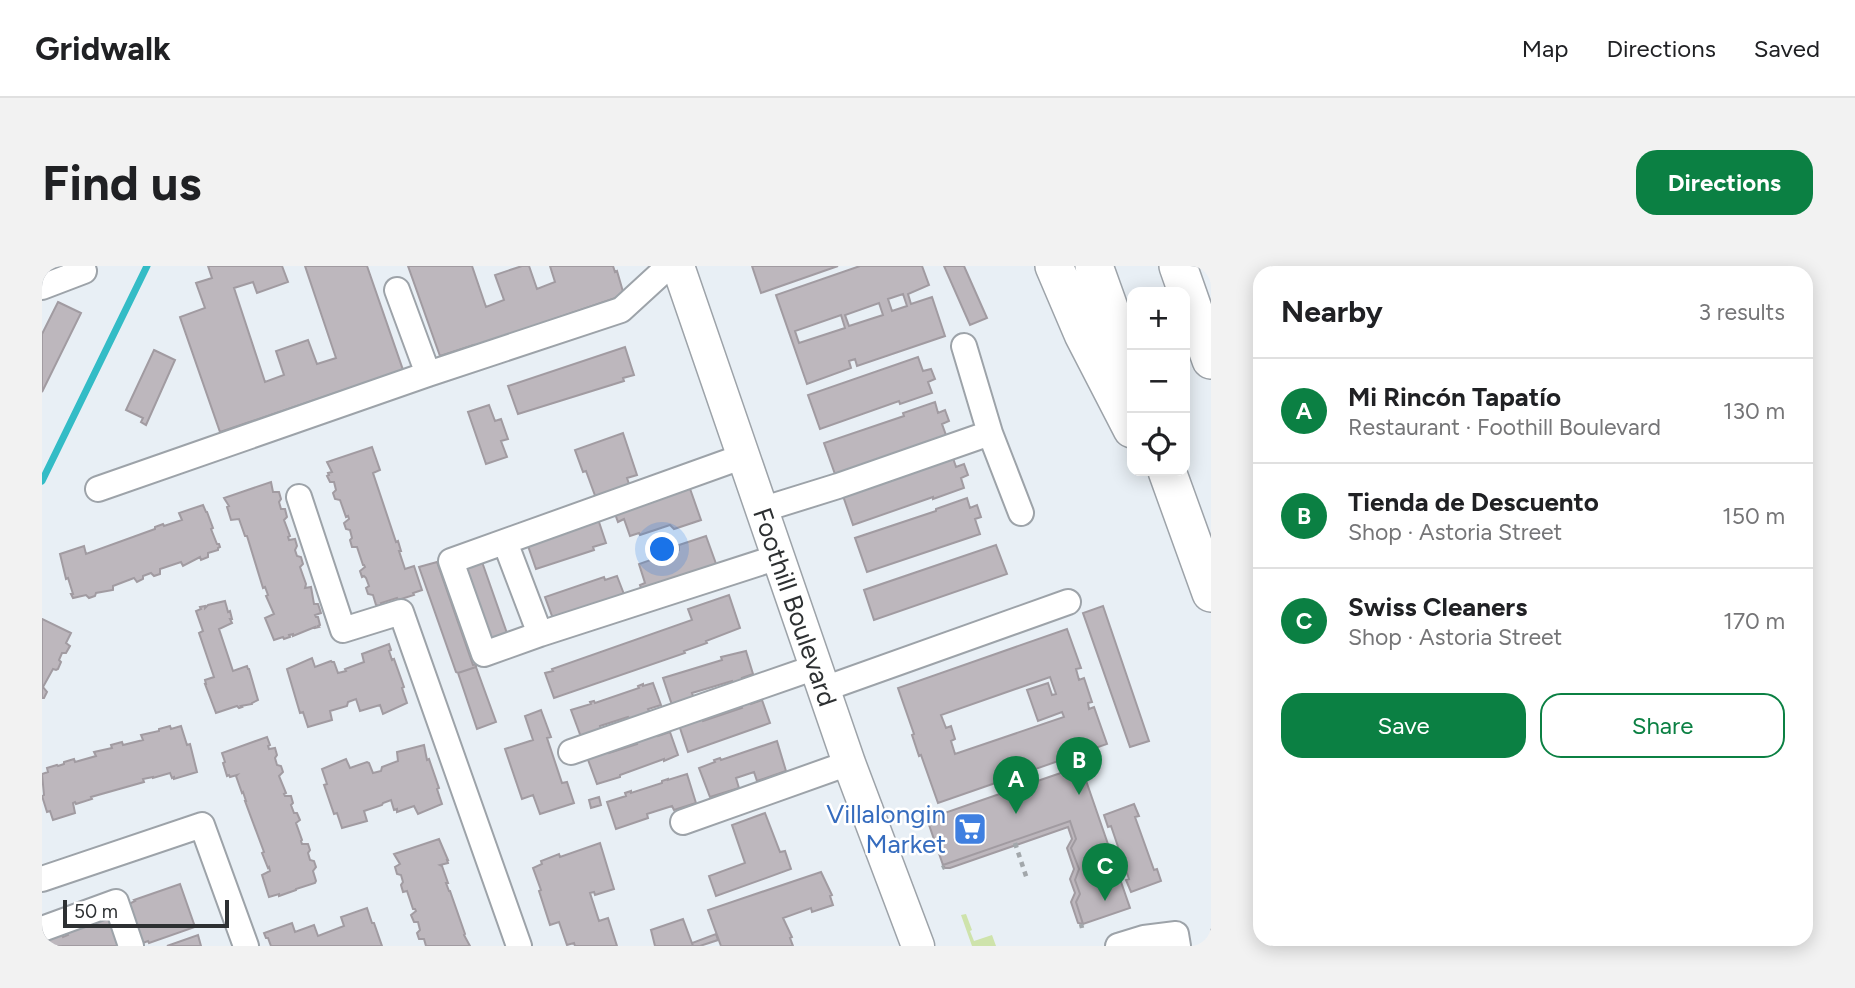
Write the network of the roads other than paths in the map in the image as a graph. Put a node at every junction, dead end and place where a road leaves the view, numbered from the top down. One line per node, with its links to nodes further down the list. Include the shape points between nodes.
1 (669, 266): 12 (street, via 621,310)
2 (678, 266): 15 (main road, Foothill Boulevard)
3 (1054, 266): 13 (highway)
4 (1094, 266): 10 (highway)
5 (1178, 266): 11 (highway)
6 (84, 271): 7 (street)
7 (42, 287)
8 (397, 290): 12 (street)
9 (964, 346): 14 (street)
10 (1127, 358)
11 (1211, 360)
12 (428, 374): 18 (street)
13 (1127, 419)
14 (990, 433): 20 (street); 21 (street)
15 (744, 456): 20 (main road, Foothill Boulevard); 22 (street)
16 (1157, 476): 23 (highway)
17 (1169, 476): 23 (highway)
18 (98, 489)
19 (299, 497): 37 (street, via 343,630 401,612)
20 (761, 510): 24 (main road, Foothill Boulevard)
21 (1021, 513)
22 (505, 542): 27 (street); 27 (street, via 451,561 484,654)
23 (1195, 550): 25 (highway)
24 (778, 557): 27 (street); 28 (main road, Foothill Boulevard)
25 (1211, 593)
26 (1068, 602): 28 (street)
27 (540, 634)
28 (820, 678): 29 (street); 30 (main road, Foothill Boulevard)
29 (571, 752)
30 (849, 763): 31 (street); 38 (main road, Foothill Boulevard)
31 (683, 822)
32 (42, 879): 36 (street, via 202,825)
33 (42, 929): 35 (street, via 116,902)
34 (1177, 940): 39 (street, via 1144,939)
35 (131, 946)
36 (246, 946)
37 (519, 946)
38 (918, 946)
39 (1118, 946)

